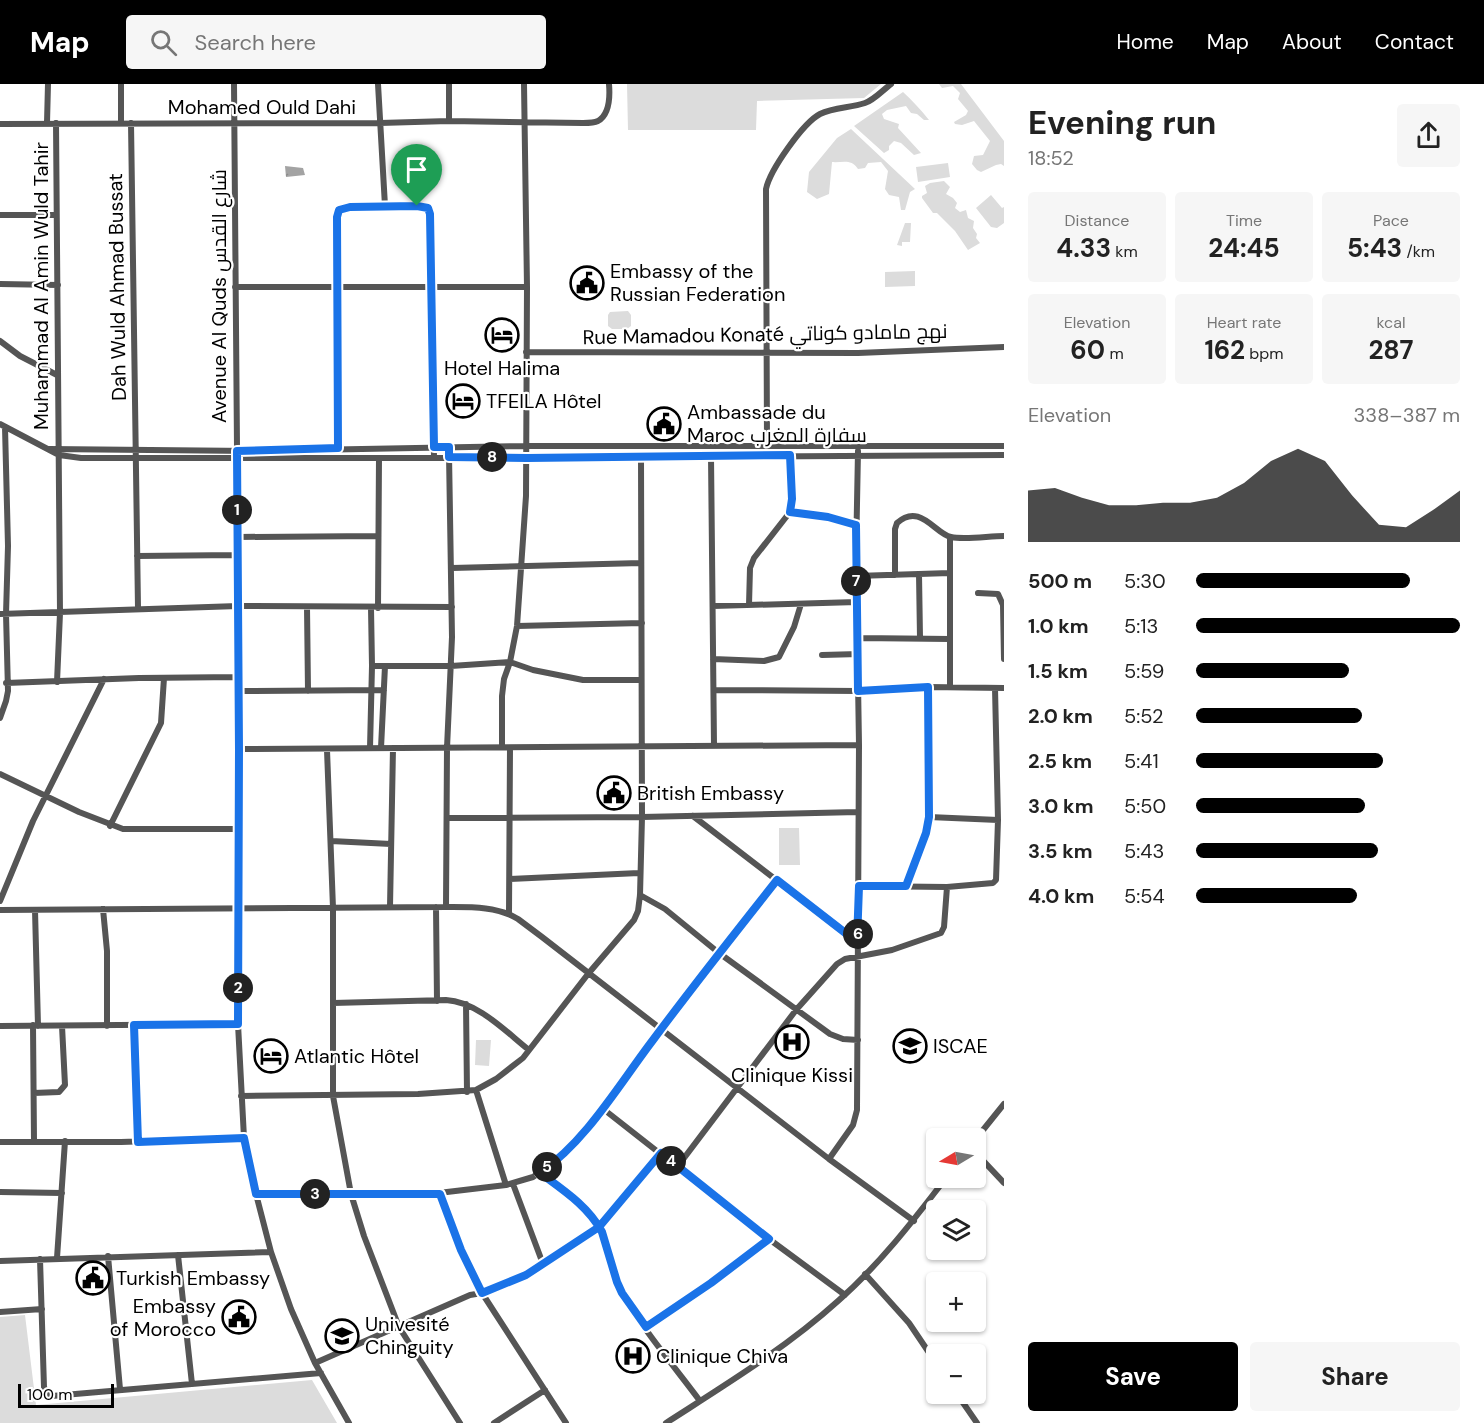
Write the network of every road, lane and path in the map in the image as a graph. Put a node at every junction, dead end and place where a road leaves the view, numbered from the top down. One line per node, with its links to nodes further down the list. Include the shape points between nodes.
1 (48, 84): 11 (street, Muhammad Al Amin Wuld Tahir)
2 (121, 84): 13 (street)
3 (234, 84): 15 (street, Avenue Al Quds شارع القدس)
4 (378, 84): 16 (street)
5 (449, 84): 9 (street)
6 (524, 84): 10 (street)
7 (609, 84): 10 (street, Mohamed Ould Dahi, via 606,112 597,121)
8 (891, 84): 30 (street, via 864,104 813,118 768,179)
9 (449, 121): 10 (street, Mohamed Ould Dahi); 16 (street, Mohamed Ould Dahi)
10 (524, 122): 26 (street)
11 (48, 123): 12 (street, Mohamed Ould Dahi); 17 (street, Mohamed Ould Dahi)
12 (56, 123): 13 (street, Mohamed Ould Dahi); 20 (street, Muhammad Al Amin Wuld Tahir)
13 (121, 123): 14 (street, Mohamed Ould Dahi)
14 (131, 123): 15 (street, Mohamed Ould Dahi); 40 (street, Dah Wuld Ahmad Bussat)
15 (234, 123): 16 (street, Mohamed Ould Dahi); 23 (street, Avenue Al Quds شارع القدس)
16 (380, 123): 18 (street)
17 (0, 124)
18 (385, 206): 24 (street, via 339,210); 25 (street, via 428,208)
19 (0, 215): 20 (street)
20 (55, 215): 22 (street, Muhammad Al Amin Wuld Tahir)
21 (0, 284): 22 (street)
22 (58, 285): 31 (street, Muhammad Al Amin Wuld Tahir)
23 (236, 287): 24 (street); 42 (street, Avenue Al Quds شارع القدس)
24 (339, 287): 25 (street); 39 (street)
25 (432, 287): 26 (street); 37 (street)
26 (527, 287): 29 (street)
27 (0, 341): 31 (street)
28 (1004, 347): 30 (street, Rue Mamadou Konaté نهج مامادو كوناتي)
29 (526, 352): 30 (street, Rue Mamadou Konaté نهج مامادو كوناتي); 34 (street)
30 (766, 354): 33 (street)
31 (57, 375): 41 (street, Muhammad Al Amin Wuld Tahir)
32 (3, 426): 41 (street); 79 (street, via 8,546)
33 (767, 445): 34 (street); 35 (street)
34 (527, 446): 38 (street); 51 (street)
35 (858, 446): 36 (street); 44 (street)
36 (1004, 446)
37 (434, 447): 38 (street); 39 (street); 48 (street)
38 (449, 447): 49 (street)
39 (338, 448): 42 (street)
40 (136, 450): 41 (street); 42 (street); 52 (street, Dah Wuld Ahmad Bussat)
41 (59, 452): 52 (street, via 81,458); 78 (street, Muhammad Al Amin Wuld Tahir)
42 (237, 455): 50 (street); 52 (street); 57 (street, Avenue Al Quds شارع القدس)
43 (790, 455): 44 (street); 47 (street); 53 (street)
44 (858, 455): 45 (street); 54 (street)
45 (1004, 455)
46 (641, 456): 47 (street); 51 (street); 61 (street)
47 (711, 456): 73 (street)
48 (434, 457): 49 (street); 50 (street)
49 (449, 457): 51 (street); 63 (street)
50 (379, 458): 55 (street)
51 (527, 458): 62 (street)
52 (136, 459): 60 (street, Dah Wuld Ahmad Bussat)
53 (790, 512): 54 (street); 71 (street, via 754,558)
54 (856, 525): 67 (street)
55 (378, 536): 57 (street); 77 (street)
56 (1004, 536): 58 (street)
57 (238, 537): 59 (street, Avenue Al Quds شارع القدس)
58 (950, 537): 64 (street); 66 (street, via 923,518 901,520 895,529)
59 (237, 555): 60 (street); 72 (street, Avenue Al Quds شارع القدس)
60 (137, 556): 76 (street, Dah Wuld Ahmad Bussat)
61 (641, 563): 62 (street); 80 (street)
62 (522, 567): 63 (street); 81 (street)
63 (452, 568): 75 (street)
64 (950, 573): 65 (street); 85 (street)
65 (919, 574): 66 (street); 84 (street)
66 (895, 575): 67 (street)
67 (856, 576): 69 (street)
68 (978, 592): 82 (street, via 998,594 1003,605)
69 (857, 603): 70 (street); 83 (street)
70 (801, 604): 71 (street); 88 (street, via 779,657 764,661)
71 (749, 605): 73 (street)
72 (238, 606): 74 (street); 76 (street); 94 (street, Avenue Al Quds شارع القدس)
73 (713, 606): 88 (street)
74 (307, 607): 77 (street); 108 (street)
75 (452, 607): 77 (street); 93 (street)
76 (138, 608): 78 (street)
77 (375, 608): 91 (street)
78 (60, 613): 79 (street); 98 (street, Muhammad Al Amin Wuld Tahir)
79 (3, 614): 99 (street)
80 (642, 622): 81 (street); 97 (street)
81 (517, 626): 90 (street)
82 (1004, 628): 89 (street)
83 (858, 638): 84 (street); 86 (street)
84 (920, 638): 85 (street)
85 (950, 639): 101 (street)
86 (859, 654): 87 (street); 109 (street)
87 (822, 655)
88 (713, 659): 106 (street)
89 (1004, 659)
90 (510, 662): 93 (street); 97 (street, via 583,680); 113 (street, via 502,696)
91 (372, 666): 92 (street); 104 (street)
92 (385, 666): 93 (street); 105 (street)
93 (451, 666): 118 (street)
94 (238, 677): 95 (street); 107 (street, Avenue Al Quds شارع القدس)
95 (164, 678): 96 (street); 131 (street, via 161,723)
96 (104, 679): 98 (street); 123 (street)
97 (641, 680): 114 (street)
98 (57, 682): 99 (street)
99 (6, 683): 110 (street, via 6,701)
100 (928, 687): 101 (street); 109 (street); 127 (street)
101 (950, 687): 102 (street)
102 (995, 688): 103 (street); 130 (street)
103 (1004, 688)
104 (372, 690): 105 (street); 108 (street); 115 (street)
105 (384, 690): 116 (street)
106 (714, 690): 109 (street); 112 (street)
107 (239, 691): 108 (street); 120 (street, Avenue Al Quds شارع القدس)
108 (308, 691)
109 (858, 691): 111 (street)
110 (0, 718)
111 (859, 745): 112 (street); 124 (street)
112 (714, 746): 114 (street)
113 (502, 747): 118 (street); 119 (street)
114 (642, 747): 119 (street); 126 (street)
115 (370, 748): 116 (street); 121 (street)
116 (381, 748): 117 (street)
117 (393, 748): 118 (street); 134 (street)
118 (447, 748): 128 (street)
119 (510, 748): 129 (street)
120 (239, 749): 121 (street); 132 (street, Avenue Al Quds شارع القدس)
121 (327, 750): 133 (street)
122 (0, 774): 123 (street)
123 (46, 797): 131 (street); 142 (street)
124 (858, 812): 125 (street); 138 (street)
125 (693, 816): 126 (street); 137 (street)
126 (642, 817): 129 (street); 135 (street)
127 (929, 817): 130 (street); 139 (street)
128 (447, 818): 129 (street); 145 (street)
129 (511, 818): 136 (street)
130 (998, 820): 140 (street, via 994,882)
131 (110, 826): 132 (street, via 132,830)
132 (239, 829): 146 (street, Avenue Al Quds شارع القدس)
133 (331, 841): 134 (street); 147 (street)
134 (391, 844): 143 (street)
135 (639, 873): 136 (street); 141 (street)
136 (510, 879): 151 (street)
137 (777, 880): 152 (street); 153 (street)
138 (859, 886): 139 (street); 152 (street)
139 (906, 886): 140 (street)
140 (947, 887): 154 (street, via 941,933)
141 (640, 895): 153 (street, via 665,909); 155 (street, via 634,920)
142 (0, 900)
143 (390, 907): 144 (street); 147 (street)
144 (436, 907): 145 (street); 156 (street)
145 (446, 907): 151 (street, via 484,908)
146 (238, 908): 147 (street); 148 (street); 160 (street, Avenue Al Quds شارع القدس)
147 (333, 908): 157 (street)
148 (103, 909): 150 (street); 165 (street)
149 (0, 910): 150 (street)
150 (35, 910): 163 (street)
151 (509, 914): 155 (street)
152 (857, 942): 154 (street)
153 (719, 953): 159 (street); 166 (street)
154 (858, 957): 159 (street, via 837,964); 167 (street)
155 (588, 974): 166 (street); 168 (street)
156 (437, 1000): 157 (street); 158 (street)
157 (333, 1003): 174 (street)
158 (466, 1004): 168 (street); 171 (street)
159 (796, 1010): 167 (street, via 830,1034); 169 (street)
160 (238, 1024): 161 (street); 173 (street, Avenue Al Quds شارع القدس)
161 (134, 1025): 165 (street); 182 (street)
162 (0, 1026): 163 (street)
163 (35, 1026): 164 (street); 172 (street)
164 (62, 1026): 165 (street); 172 (street, via 64,1085 58,1092)
165 (107, 1026)
166 (661, 1029): 169 (street); 176 (street)
167 (858, 1040): 184 (street, via 855,1120)
168 (530, 1050): 170 (street)
169 (736, 1088): 184 (street); 186 (street)
170 (476, 1090): 171 (street); 189 (street)
171 (467, 1092): 174 (street)
172 (34, 1094): 179 (street)
173 (241, 1096): 174 (street); 178 (street, Avenue Al Quds شارع القدس)
174 (333, 1096): 194 (street)
175 (1004, 1104): 177 (street)
176 (602, 1108): 183 (street); 187 (street, via 561,1158)
177 (985, 1128)
178 (244, 1138): 182 (street); 193 (street, Avenue Al Quds شارع القدس)
179 (34, 1141): 180 (street); 181 (street)
180 (65, 1141): 182 (street); 192 (street)
181 (0, 1142)
182 (138, 1142)
183 (661, 1153): 186 (street); 197 (street)
184 (829, 1159): 196 (street)
185 (986, 1164): 188 (street)
186 (678, 1166): 198 (street)
187 (540, 1173): 189 (street); 197 (street, via 585,1209)
188 (1004, 1183)
189 (510, 1184): 195 (street); 205 (street)
190 (939, 1188): 196 (street)
191 (0, 1192): 192 (street)
192 (62, 1193): 203 (street)
193 (256, 1194): 194 (street); 199 (street, Avenue Al Quds شارع القدس)
194 (351, 1194): 195 (street); 211 (street)
195 (440, 1194): 207 (street)
196 (914, 1221): 206 (street)
197 (599, 1227): 205 (street); 212 (street, via 622,1293)
198 (769, 1239): 208 (street); 212 (street)
199 (271, 1252): 200 (street); 214 (street, Avenue Al Quds شارع القدس)
200 (178, 1255): 201 (street); 216 (street)
201 (108, 1256): 203 (street); 217 (street)
202 (40, 1258): 203 (street); 204 (street); 209 (street)
203 (57, 1258)
204 (0, 1261)
205 (543, 1264): 207 (street)
206 (865, 1274): 208 (street); 213 (street)
207 (482, 1293): 211 (street); 218 (street)
208 (845, 1295): 219 (street, via 789,1341)
209 (42, 1309): 210 (street); 217 (street, via 47,1394)
210 (0, 1311)
211 (399, 1327): 214 (street); 222 (street)
212 (646, 1327): 219 (street)
213 (926, 1348)
214 (315, 1363): 215 (street, Avenue Al Quds شارع القدس)
215 (321, 1373): 216 (street); 221 (street, Avenue Al Quds شارع القدس)
216 (192, 1384): 217 (street)
217 (120, 1389)
218 (545, 1390): 223 (street); 224 (street)
219 (700, 1401): 225 (street)
220 (964, 1404): 226 (street)
221 (349, 1423)
222 (460, 1423)
223 (494, 1423)
224 (566, 1423)
225 (666, 1423)
226 (977, 1423)

